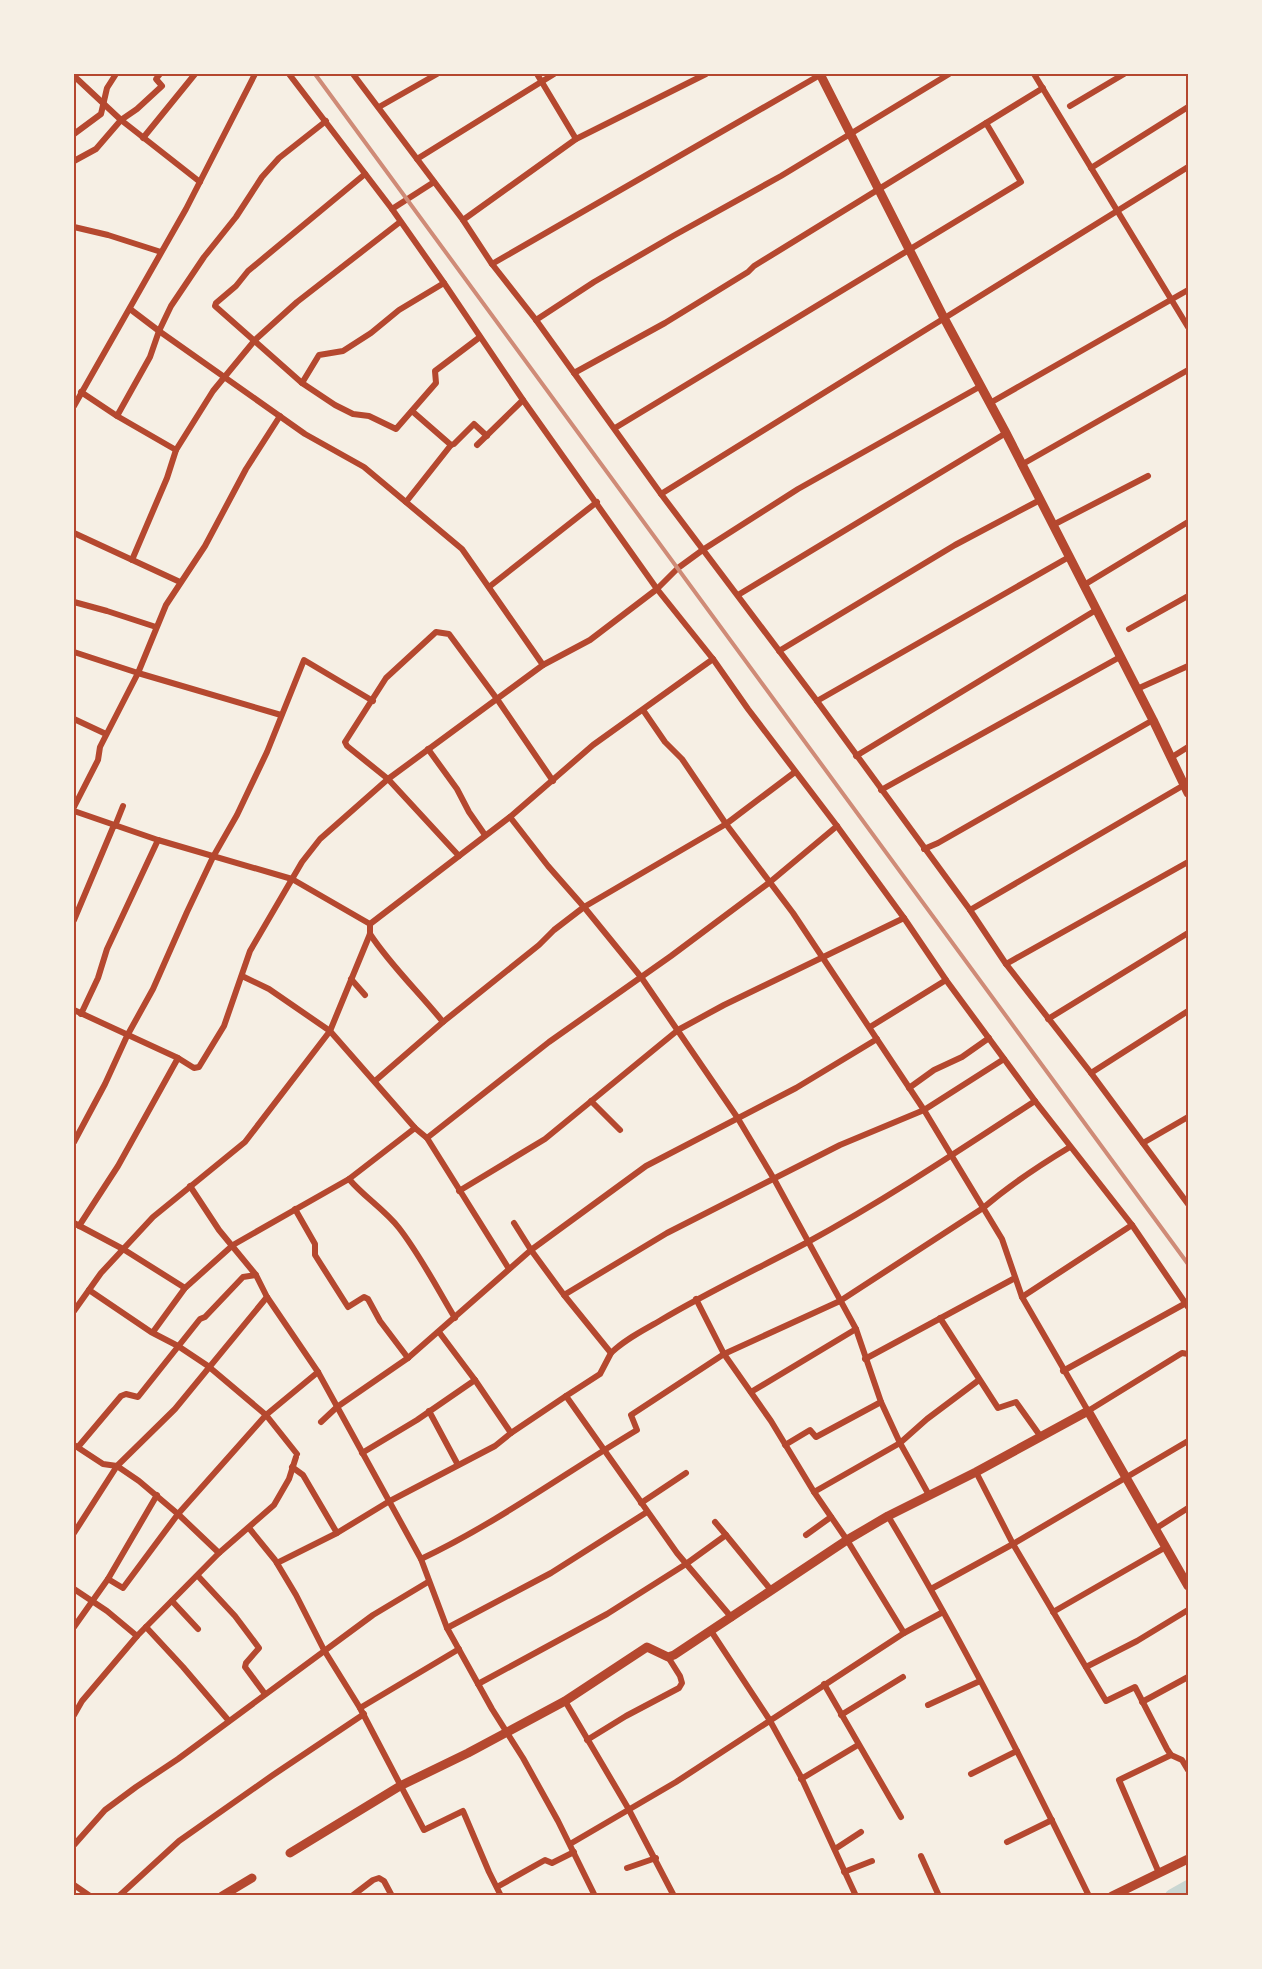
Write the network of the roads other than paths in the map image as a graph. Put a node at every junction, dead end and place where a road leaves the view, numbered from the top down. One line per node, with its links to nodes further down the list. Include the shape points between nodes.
1 (116, 74): 18 (street)
2 (160, 74): 22 (street, via 156,79 162,86)
3 (195, 74): 27 (street)
4 (255, 74): 34 (street)
5 (289, 74): 23 (street)
6 (353, 74): 19 (street)
7 (437, 74): 19 (street)
8 (537, 74): 16 (street)
9 (554, 74): 16 (street)
10 (706, 74): 28 (street)
11 (820, 74): 26 (street); 44 (street)
12 (948, 74): 26 (street)
13 (1034, 74): 17 (street)
14 (1124, 74): 20 (street)
15 (74, 75): 18 (street)
16 (541, 81): 28 (street); 29 (street)
17 (1043, 88): 24 (street); 32 (street)
18 (103, 105): 22 (street); 25 (street, via 100,114)
19 (378, 106): 29 (street)
20 (1070, 106)
21 (1188, 107): 32 (street)
22 (121, 120): 27 (street); 30 (street, via 96,149)
23 (326, 121): 33 (street); 52 (street, via 279,158 262,177 171,306)
24 (986, 123): 36 (street); 42 (street, via 1021,182)
25 (74, 134)
26 (850, 134): 36 (street); 50 (street, via 604,276)
27 (143, 138): 34 (street)
28 (576, 139): 39 (street)
29 (417, 159): 35 (street)
30 (74, 161)
31 (1188, 167): 38 (street)
32 (1091, 168): 38 (street)
33 (365, 174): 37 (street); 54 (street, via 248,271 216,303)
34 (200, 182): 43 (street)
35 (434, 182): 37 (street); 39 (street)
36 (879, 190): 42 (street); 56 (street, via 665,323)
37 (392, 209): 40 (street)
38 (1117, 210): 47 (street); 49 (street)
39 (463, 220): 44 (street)
40 (400, 222): 45 (street); 54 (street)
41 (74, 227): 43 (street)
42 (909, 250): 49 (street); 67 (street)
43 (161, 252): 48 (street)
44 (492, 264): 50 (street)
45 (444, 283): 53 (street); 58 (street, via 344,351 319,355)
46 (1188, 290): 47 (street)
47 (1172, 300): 51 (street); 62 (street)
48 (130, 309): 52 (street); 60 (street)
49 (944, 318): 59 (street); 75 (street)
50 (536, 320): 56 (street)
51 (1188, 327)
52 (159, 331): 57 (street); 65 (street, via 150,357)
53 (480, 337): 61 (street); 64 (street, via 435,371 436,383)
54 (255, 340): 57 (street); 58 (street)
55 (1188, 370): 73 (street)
56 (574, 373): 67 (street)
57 (226, 377): 66 (street); 72 (street)
58 (302, 382): 64 (street, via 353,414 369,416 396,429)
59 (981, 386): 62 (street); 82 (street, via 798,489)
60 (81, 392): 63 (street); 65 (street)
61 (523, 400): 69 (street); 78 (street)
62 (990, 403): 68 (street)
63 (74, 406)
64 (412, 411): 70 (street)
65 (117, 416): 72 (street)
66 (280, 416): 77 (street, via 364,467); 85 (street)
67 (615, 428): 75 (street)
68 (1006, 433): 73 (street); 89 (street)
69 (487, 436): 70 (street, via 474,424); 71 (street)
70 (451, 445): 77 (street)
71 (477, 445)
72 (176, 450): 84 (street)
73 (1022, 465): 76 (street)
74 (1148, 476): 80 (street)
75 (661, 494): 82 (street)
76 (1040, 500): 80 (street); 95 (street, via 955,545)
77 (406, 502): 87 (street, via 462,549)
78 (597, 502): 87 (street); 88 (street)
79 (1188, 522): 86 (street)
80 (1053, 525): 83 (street)
81 (74, 533): 84 (street)
82 (704, 549): 88 (street); 89 (street)
83 (1069, 557): 86 (street); 105 (street)
84 (132, 560): 85 (street)
85 (180, 582): 93 (street)
86 (1084, 585): 92 (street)
87 (489, 587): 99 (street)
88 (657, 589): 98 (street); 99 (street, via 590,640)
89 (738, 595): 95 (street)
90 (1188, 596): 94 (street)
91 (74, 602): 93 (street)
92 (1096, 610): 97 (street); 113 (street)
93 (156, 627): 101 (street)
94 (1129, 629)
95 (779, 651): 105 (street)
96 (74, 652): 101 (street)
97 (1120, 657): 102 (street); 119 (street)
98 (713, 659): 106 (street); 115 (street)
99 (543, 665): 103 (street)
100 (1188, 666): 102 (street)
101 (138, 673): 107 (street); 110 (street)
102 (1137, 689): 109 (street)
103 (497, 699): 104 (street, via 449,634 436,632 386,678); 112 (street); 117 (street)
104 (373, 701): 107 (street, via 304,660); 116 (street, via 345,744)
105 (817, 701): 113 (street)
106 (643, 710): 117 (street, via 583,753); 123 (street)
107 (281, 715): 130 (street, via 267,752)
108 (74, 719): 110 (street)
109 (1153, 720): 114 (street); 128 (street)
110 (106, 734): 121 (street)
111 (1188, 747): 114 (street)
112 (428, 749): 116 (street); 126 (street)
113 (856, 756): 119 (street)
114 (1172, 757): 118 (street)
115 (795, 772): 123 (street); 125 (street)
116 (388, 779): 129 (street); 132 (street, via 320,839)
117 (553, 781): 122 (street)
118 (1186, 789): 135 (street)
119 (881, 790): 128 (street)
120 (123, 806): 124 (street)
121 (74, 809): 124 (street)
122 (510, 816): 126 (street); 134 (street)
123 (726, 824): 133 (street); 134 (street)
124 (114, 825): 127 (street); 137 (street)
125 (837, 826): 133 (street); 136 (street)
126 (485, 835): 129 (street)
127 (158, 840): 130 (street); 150 (street)
128 (924, 849): 135 (street)
129 (459, 856): 138 (street)
130 (213, 857): 132 (street); 156 (street, via 153,989)
131 (1188, 862): 142 (street)
132 (292, 879): 138 (street); 143 (street, via 250,951)
133 (770, 882): 141 (street); 144 (street)
134 (584, 907): 144 (street); 152 (street)
135 (970, 910): 142 (street)
136 (904, 918): 141 (street); 146 (street)
137 (74, 920)
138 (370, 924): 140 (street)
139 (1188, 933): 151 (street)
140 (370, 934): 145 (street); 152 (street)
141 (822, 958): 153 (street); 154 (street)
142 (1006, 963): 151 (street)
143 (242, 976): 155 (street, via 269,989); 159 (street, via 224,1026 199,1067)
144 (641, 977): 154 (street); 171 (street, via 549,1042)
145 (351, 979): 147 (street); 155 (street)
146 (946, 980): 153 (street); 157 (street)
147 (365, 995)
148 (74, 1010): 150 (street)
149 (1188, 1011): 161 (street)
150 (81, 1014): 156 (street)
151 (1048, 1019): 161 (street)
152 (443, 1022): 162 (street)
153 (870, 1027): 158 (street)
154 (678, 1030): 164 (street); 167 (street)
155 (330, 1031): 162 (street); 178 (street, via 245,1142)
156 (127, 1036): 159 (street); 172 (street)
157 (989, 1038): 160 (street); 163 (street)
158 (877, 1039): 163 (street); 167 (street)
159 (178, 1058): 186 (street, via 118,1166)
160 (1004, 1059): 165 (street); 166 (street)
161 (1091, 1073): 173 (street)
162 (375, 1081): 169 (street)
163 (909, 1088): 166 (street)
164 (591, 1101): 170 (street); 180 (street, via 545,1139)
165 (1035, 1101): 174 (street); 175 (street)
166 (924, 1110): 175 (street); 177 (street, via 840,1145)
167 (737, 1117): 177 (street); 191 (street, via 646,1166)
168 (1188, 1118): 173 (street)
169 (415, 1128): 171 (street); 176 (street)
170 (620, 1130)
171 (427, 1138): 180 (street)
172 (74, 1142)
173 (1143, 1143): 181 (street)
174 (1070, 1147): 183 (street); 187 (street)
175 (951, 1156): 183 (street); 188 (street)
176 (349, 1179): 184 (street); 204 (street, via 398,1226)
177 (774, 1179): 188 (street); 197 (street, via 667,1233)
178 (190, 1186): 189 (street); 190 (street)
179 (1188, 1190): 181 (street)
180 (459, 1191): 192 (street)
181 (1180, 1193): 182 (street)
182 (1188, 1204)
183 (983, 1208): 194 (street, via 1002,1239); 201 (street)
184 (295, 1209): 189 (street); 213 (street, via 315,1244 315,1255 348,1307 364,1297 368,1299)
185 (514, 1223): 191 (street)
186 (76, 1224): 190 (street)
187 (1132, 1226): 199 (street); 202 (street)
188 (807, 1242): 200 (street); 201 (street)
189 (233, 1245): 193 (street); 195 (street)
190 (123, 1249): 195 (street); 196 (street)
191 (531, 1250): 192 (street); 197 (street)
192 (509, 1269): 204 (street)
193 (256, 1275): 198 (street); 209 (street, via 243,1277 200,1318)
194 (1015, 1278): 199 (street); 205 (street)
195 (185, 1288): 207 (street)
196 (89, 1290): 203 (street); 207 (street)
197 (564, 1295): 210 (street)
198 (267, 1297): 215 (street); 217 (street)
199 (1022, 1298): 216 (street)
200 (696, 1299): 210 (street); 211 (street)
201 (840, 1301): 206 (street); 211 (street)
202 (1187, 1305): 216 (street)
203 (74, 1311)
204 (454, 1318): 208 (street)
205 (940, 1318): 214 (street); 219 (street)
206 (856, 1329): 214 (street); 220 (street)
207 (153, 1332): 209 (street)
208 (439, 1332): 213 (street); 218 (street)
209 (178, 1346): 215 (street); 233 (street, via 138,1397 120,1396)
210 (611, 1353): 221 (street, via 600,1374)
211 (724, 1354): 220 (street); 234 (street, via 631,1415 637,1430)
212 (1188, 1354): 224 (street, via 1182,1353)
213 (408, 1358): 223 (street)
214 (865, 1359): 222 (street)
215 (208, 1366): 226 (street); 237 (street, via 175,1409)
216 (1064, 1371): 224 (street)
217 (318, 1372): 223 (street); 226 (street)
218 (475, 1380): 225 (street); 228 (street)
219 (979, 1380): 229 (street, via 998,1408 1016,1402); 231 (street)
220 (750, 1392): 232 (street)
221 (566, 1396): 228 (street); 234 (street)
222 (881, 1402): 231 (street); 232 (street, via 816,1437 810,1430)
223 (337, 1407): 227 (street); 235 (street)
224 (1088, 1411): 229 (street); 241 (street)
225 (429, 1412): 235 (street); 236 (street)
226 (266, 1415): 238 (street, via 296,1455); 249 (street)
227 (321, 1422)
228 (511, 1433): 236 (street)
229 (1041, 1437): 239 (street)
230 (1188, 1441): 241 (street)
231 (900, 1443): 242 (street); 243 (street)
232 (785, 1444): 242 (street)
233 (76, 1446): 237 (street, via 103,1464)
234 (603, 1450): 246 (street); 263 (street, via 556,1483)
235 (362, 1453): 245 (street)
236 (458, 1465): 245 (street)
237 (117, 1466): 244 (street); 255 (street)
238 (292, 1467): 253 (street, via 274,1505); 256 (street, via 303,1474)
239 (976, 1472): 243 (street); 260 (street)
240 (686, 1473): 246 (street)
241 (1126, 1479): 254 (street); 260 (street)
242 (814, 1492): 251 (street)
243 (929, 1494): 250 (street)
244 (157, 1495): 249 (street); 267 (street)
245 (388, 1502): 256 (street); 263 (street)
246 (641, 1503): 248 (street)
247 (1188, 1508): 254 (street)
248 (647, 1512): 265 (street); 281 (street, via 551,1573)
249 (178, 1514): 262 (street); 267 (street, via 123,1588)
250 (888, 1516): 259 (street); 271 (street)
251 (831, 1517): 258 (street); 259 (street)
252 (716, 1522): 257 (street)
253 (249, 1528): 262 (street); 264 (street)
254 (1155, 1529): 261 (street)
255 (74, 1533)
256 (337, 1533): 264 (street)
257 (726, 1535): 265 (street); 272 (street)
258 (806, 1535)
259 (847, 1540): 272 (street); 284 (street)
260 (1013, 1544): 271 (street); 277 (street)
261 (1166, 1547): 269 (street); 277 (street)
262 (219, 1553): 266 (street)
263 (421, 1559): 268 (street)
264 (277, 1563): 287 (street)
265 (686, 1564): 278 (street); 293 (street, via 607,1614)
266 (198, 1576): 274 (street); 295 (street, via 259,1648 245,1667)
267 (108, 1579): 273 (street)
268 (428, 1582): 281 (street); 287 (street)
269 (1188, 1584)
270 (74, 1589): 273 (street)
271 (932, 1589): 276 (street)
272 (771, 1590): 278 (street)
273 (93, 1600): 279 (street); 285 (street)
274 (172, 1601): 280 (street); 282 (street)
275 (1188, 1610): 289 (street)
276 (943, 1612): 284 (street); 292 (street)
277 (1053, 1612): 289 (street)
278 (732, 1618): 283 (street)
279 (74, 1627)
280 (146, 1627): 285 (street); 306 (street)
281 (447, 1628): 286 (street)
282 (198, 1629)
283 (711, 1632): 288 (street); 305 (street)
284 (904, 1633): 294 (street)
285 (137, 1636): 297 (street)
286 (459, 1649): 293 (street); 301 (street)
287 (324, 1650): 295 (street); 301 (street)
288 (668, 1657): 298 (street, via 647,1647); 308 (street, via 680,1676 679,1688)
289 (1086, 1667): 299 (street, via 1106,1701 1135,1686)
290 (903, 1677): 304 (street)
291 (1188, 1677): 299 (street)
292 (980, 1682): 300 (street); 310 (street)
293 (478, 1683): 307 (street)
294 (824, 1684): 304 (street); 305 (street)
295 (265, 1694): 306 (street)
296 (74, 1696): 297 (street)
297 (82, 1701): 303 (street)
298 (565, 1701): 307 (street); 308 (street)
299 (1142, 1702): 311 (street)
300 (928, 1705)
301 (360, 1708): 302 (street)
302 (364, 1714): 315 (street); 338 (street, via 179,1842)
303 (74, 1715)
304 (841, 1715): 309 (street)
305 (769, 1719): 314 (street); 316 (street, via 676,1782)
306 (230, 1721): 322 (street, via 105,1810)
307 (507, 1732): 315 (street); 321 (street)
308 (587, 1740): 316 (street)
309 (858, 1745): 314 (street); 317 (street)
310 (1017, 1751): 313 (street); 318 (street)
311 (1171, 1755): 312 (street, via 1182,1760); 332 (street, via 1119,1780)
312 (1188, 1770)
313 (971, 1774)
314 (801, 1779): 323 (street)
315 (399, 1786): 325 (street); 335 (street, via 424,1830 463,1811)
316 (628, 1808): 321 (street); 327 (street)
317 (901, 1817)
318 (1052, 1820): 320 (street); 347 (street)
319 (861, 1832): 323 (street)
320 (1007, 1842)
321 (570, 1844): 324 (street)
322 (74, 1845)
323 (835, 1849): 331 (street)
324 (574, 1852): 335 (street, via 552,1863 545,1860); 343 (street)
325 (290, 1853)
326 (921, 1856): 346 (street)
327 (656, 1858): 330 (street); 344 (street)
328 (1188, 1859): 332 (street)
329 (872, 1861): 331 (street)
330 (627, 1868)
331 (844, 1872): 345 (street)
332 (1159, 1873): 348 (street)
333 (252, 1878): 336 (street)
334 (74, 1885): 337 (street)
335 (496, 1887): 342 (street)
336 (239, 1892): 339 (street)
337 (90, 1896)
338 (119, 1896)
339 (222, 1896)
340 (351, 1896): 341 (street, via 380,1878)
341 (392, 1896)
342 (501, 1896)
343 (596, 1896)
344 (674, 1896)
345 (856, 1896)
346 (939, 1896)
347 (1089, 1896)
348 (1112, 1896)

